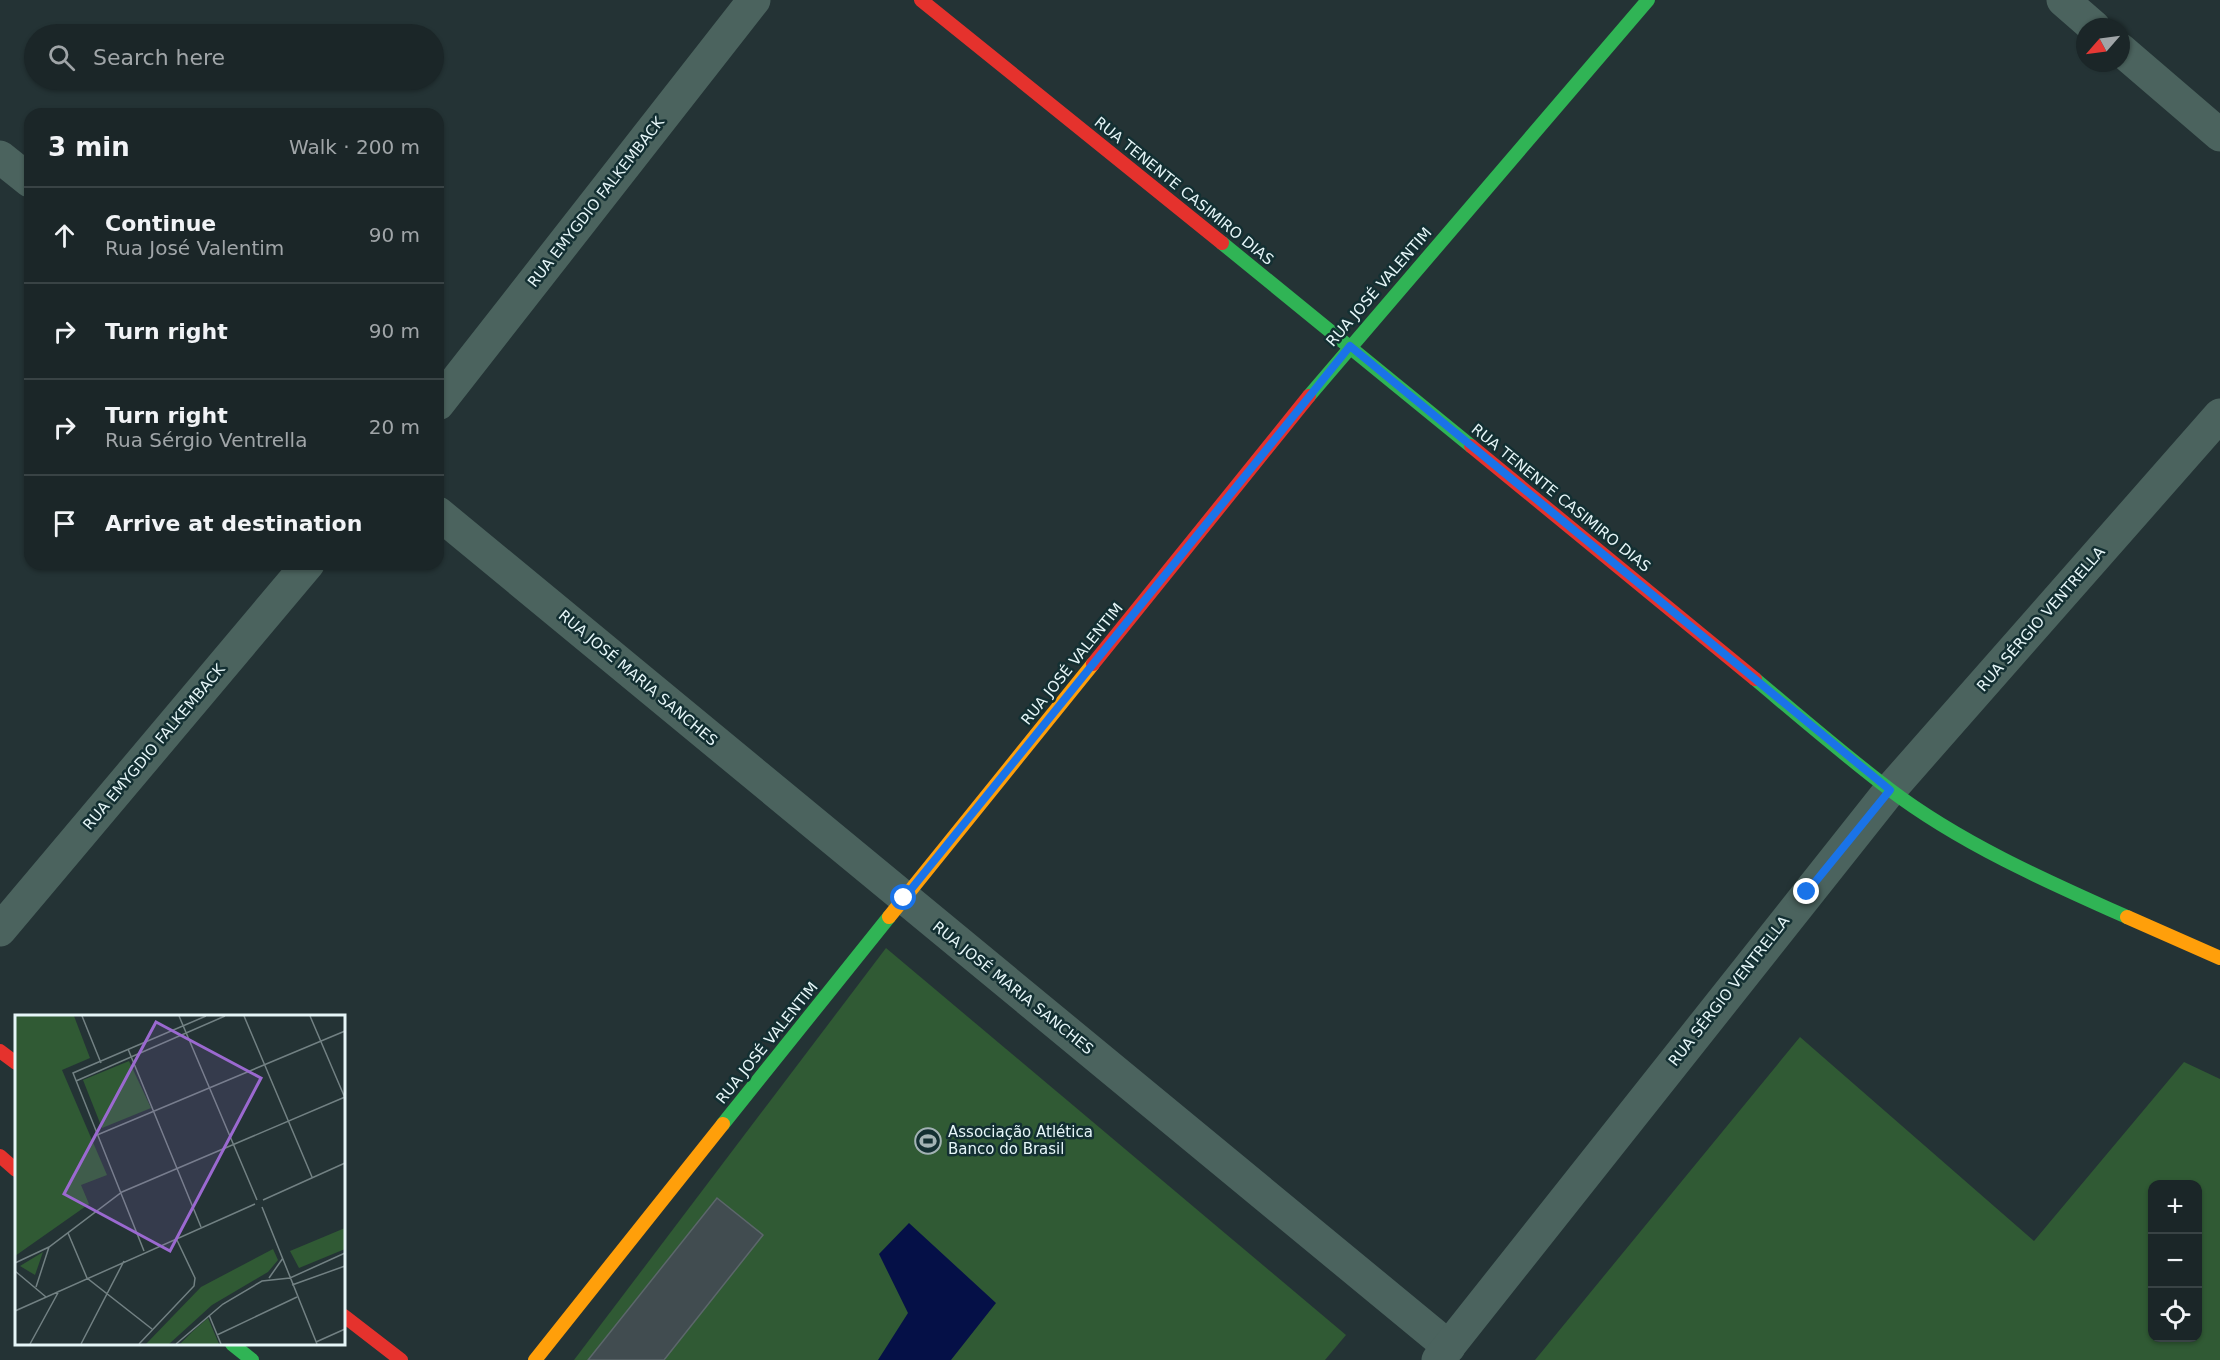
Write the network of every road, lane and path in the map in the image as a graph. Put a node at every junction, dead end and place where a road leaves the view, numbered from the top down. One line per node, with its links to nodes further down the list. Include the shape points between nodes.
1 (754, 0): 11 (street, RUA EMYGDIO FALKEMBACK)
2 (921, 0): 10 (street, RUA TENENTE CASIMIRO DIAS)
3 (1648, 0): 10 (street, RUA JOSÉ VALENTIM)
4 (2063, 0): 5 (street)
5 (2084, 18)
6 (2130, 58): 7 (street)
7 (2220, 135)
8 (0, 157): 9 (street)
9 (24, 176)
10 (1350, 346): 15 (street, RUA TENENTE CASIMIRO DIAS); 16 (street, RUA JOSÉ VALENTIM)
11 (444, 396)
12 (2220, 415): 15 (street, RUA SÉRGIO VENTRELLA)
13 (444, 518): 16 (street, RUA JOSÉ MARIA SANCHES)
14 (303, 570): 17 (street, RUA EMYGDIO FALKEMBACK)
15 (1890, 790): 18 (street, RUA TENENTE CASIMIRO DIAS, via 1965,839 2042,880); 25 (street, RUA SÉRGIO VENTRELLA)
16 (904, 898): 25 (street, RUA JOSÉ MARIA SANCHES); 28 (street, RUA JOSÉ VALENTIM)
17 (0, 930)
18 (2220, 958)
19 (0, 1051): 20 (street)
20 (15, 1062)
21 (0, 1156): 22 (street)
22 (15, 1169)
23 (345, 1317): 27 (street)
24 (233, 1345): 26 (street)
25 (1444, 1354)
26 (252, 1360)
27 (401, 1360)
28 (535, 1360)

